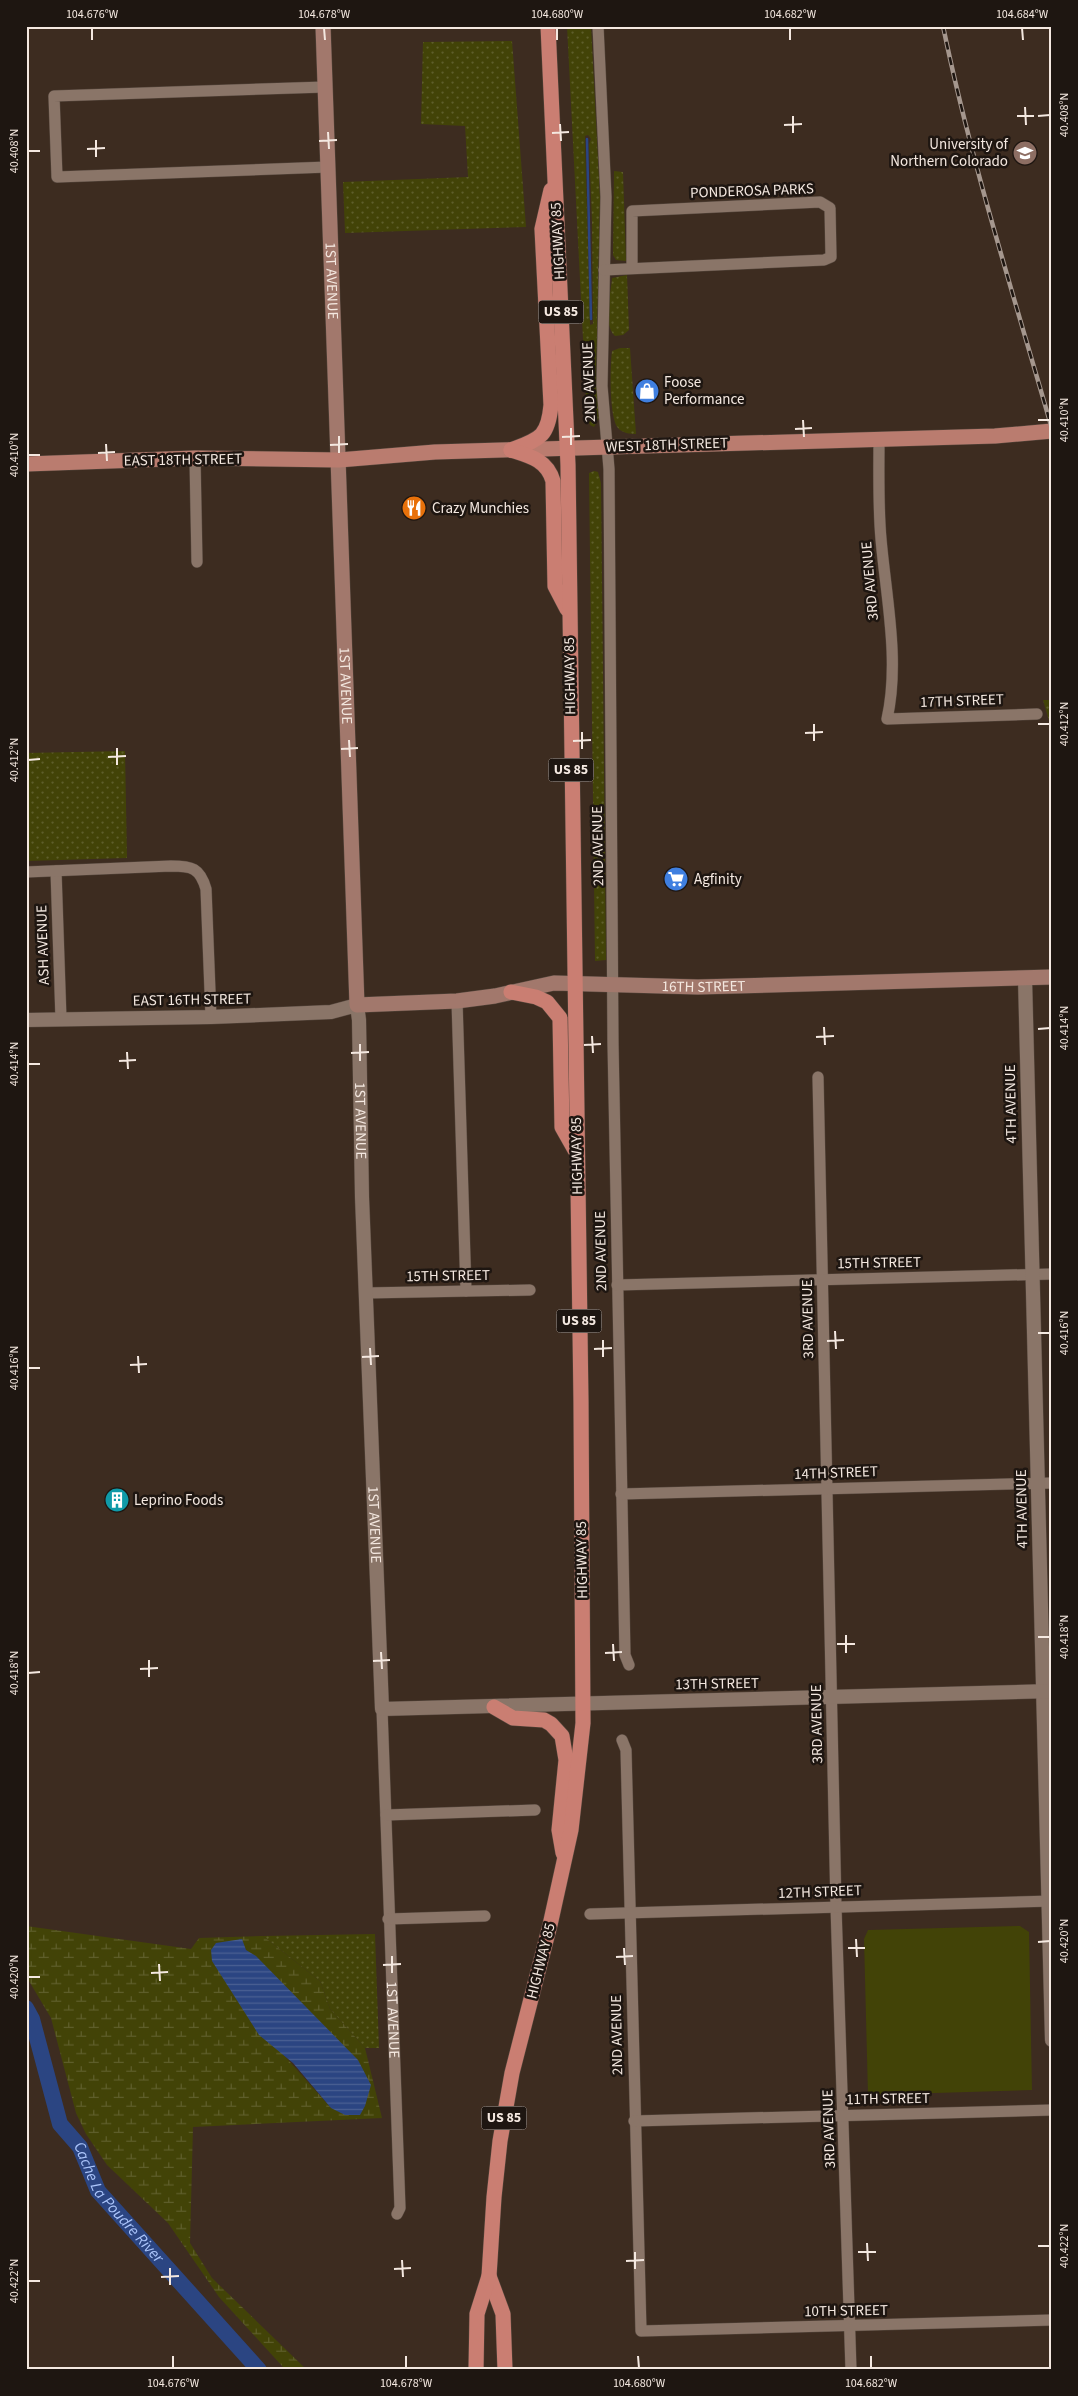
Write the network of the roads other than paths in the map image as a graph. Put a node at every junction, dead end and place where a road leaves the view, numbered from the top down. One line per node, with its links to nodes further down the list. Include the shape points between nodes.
1 (323, 26): 4 (main road, 1ST AVENUE)
2 (548, 26): 6 (highway, HIGHWAY 85 / US 85)
3 (598, 26): 8 (street, 2ND AVENUE, via 606,197)
4 (325, 87): 5 (main road, 1ST AVENUE); 5 (street, via 54,96 57,177)
5 (328, 167): 17 (main road, 1ST AVENUE)
6 (555, 174): 14 (highway, HIGHWAY 85 / US 85); 15 (highway, via 542,229 550,420 541,437)
7 (632, 268): 7 (street, PONDEROSA PARKS, via 632,210 820,202 830,208 831,257 824,260); 8 (street, PONDEROSA PARKS)
8 (604, 270): 13 (street, 2ND AVENUE, via 602,386)
9 (1052, 431): 10 (main road, WEST 18TH STREET)
10 (995, 436): 11 (main road, WEST 18TH STREET); 12 (main road, WEST 18TH STREET)
11 (879, 439): 13 (main road, WEST 18TH STREET); 22 (street, 3RD AVENUE, via 880,536 893,669)
12 (1052, 442)
13 (608, 446): 14 (main road, WEST 18TH STREET); 28 (street, 2ND AVENUE, via 614,915)
14 (567, 449): 15 (main road, WEST 18TH STREET); 20 (highway, HIGHWAY 85 / US 85)
15 (511, 450): 17 (main road, WEST 18TH STREET, via 411,453); 20 (highway, via 538,460 551,474 555,586)
16 (195, 458): 17 (main road, EAST 18TH STREET); 18 (main road, EAST 18TH STREET); 19 (street)
17 (339, 460): 31 (main road, 1ST AVENUE)
18 (26, 464)
19 (197, 562)
20 (569, 612): 27 (highway, HIGHWAY 85 / US 85)
21 (1037, 714): 22 (street, 17TH STREET)
22 (887, 719)
23 (56, 871): 24 (street); 32 (street, via 171,866 197,870 206,889); 33 (street, ASH AVENUE)
24 (26, 872)
25 (1052, 977): 26 (main road, 16TH STREET)
26 (1025, 978): 28 (main road, 16TH STREET, via 698,987); 38 (street, 4TH AVENUE)
27 (574, 982): 28 (main road, 16TH STREET); 29 (main road, 16TH STREET); 36 (highway, HIGHWAY 85 / US 85)
28 (612, 983): 40 (street, 2ND AVENUE)
29 (511, 992): 30 (main road, 16TH STREET); 36 (highway, via 547,1002 560,1018 562,1127)
30 (457, 1001): 31 (main road, 16TH STREET); 42 (street)
31 (357, 1005): 32 (street, EAST 16TH STREET, via 330,1012); 43 (street, 1ST AVENUE)
32 (211, 1017): 33 (street, EAST 16TH STREET)
33 (61, 1019): 34 (street, EAST 16TH STREET)
34 (26, 1020)
35 (818, 1077): 39 (street, 3RD AVENUE)
36 (576, 1153): 50 (highway, HIGHWAY 85 / US 85)
37 (1052, 1274): 38 (street, 15TH STREET)
38 (1033, 1275): 39 (street, 15TH STREET); 44 (street, 4TH AVENUE)
39 (822, 1280): 40 (street, 15TH STREET); 45 (street, 3RD AVENUE)
40 (617, 1285): 46 (street, 2ND AVENUE)
41 (530, 1290): 42 (street, 15TH STREET)
42 (466, 1291): 43 (street, 15TH STREET)
43 (366, 1293): 52 (street, 1ST AVENUE)
44 (1045, 1483): 45 (street, 14TH STREET); 48 (street, 4TH AVENUE)
45 (827, 1488): 46 (street, 14TH STREET); 49 (street, 3RD AVENUE)
46 (621, 1494): 47 (street, 2ND AVENUE, via 625,1655)
47 (628, 1665)
48 (1048, 1691): 49 (street, 13TH STREET); 57 (street, 4TH AVENUE)
49 (831, 1698): 50 (street, 13TH STREET); 58 (street, 3RD AVENUE)
50 (583, 1705): 51 (street, 13TH STREET); 56 (highway, HIGHWAY 85 / US 85, via 576,1796)
51 (494, 1707): 52 (street, 13TH STREET); 56 (highway, via 513,1718 544,1720 562,1736 566,1760 559,1830)
52 (382, 1709): 55 (street, 1ST AVENUE)
53 (622, 1740): 59 (street, 2ND AVENUE, via 626,1750)
54 (535, 1810): 55 (street)
55 (386, 1815): 62 (street, 1ST AVENUE)
56 (565, 1861): 68 (highway, HIGHWAY 85 / US 85, via 512,2073 500,2140)
57 (1050, 1901): 58 (street, 12TH STREET); 63 (street, 4TH AVENUE)
58 (836, 1907): 59 (street, 12TH STREET); 65 (street, 3RD AVENUE)
59 (630, 1913): 60 (street, 12TH STREET); 66 (street, 2ND AVENUE)
60 (590, 1914)
61 (485, 1916): 62 (street)
62 (388, 1919): 67 (street, 1ST AVENUE, via 400,2208)
63 (1052, 2040)
64 (1052, 2110): 65 (street, 11TH STREET)
65 (844, 2115): 66 (street, 11TH STREET); 70 (street, 3RD AVENUE)
66 (634, 2121): 71 (street, 2ND AVENUE)
67 (397, 2214)
68 (489, 2276): 72 (highway, HIGHWAY 85 / US 85, via 477,2314); 73 (highway, HIGHWAY 85 / US 85, via 503,2314)
69 (1052, 2320): 70 (street, 10TH STREET)
70 (850, 2326): 71 (street, 10TH STREET); 74 (street, 3RD AVENUE)
71 (641, 2331)
72 (476, 2370)
73 (505, 2370)
74 (851, 2370)

